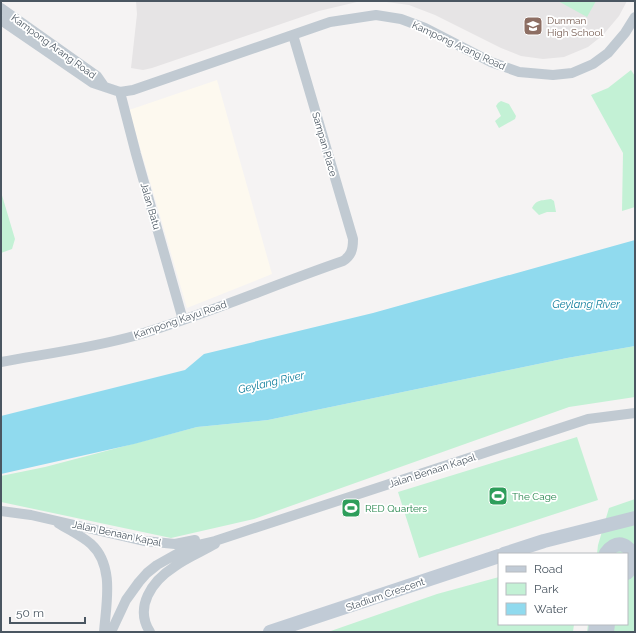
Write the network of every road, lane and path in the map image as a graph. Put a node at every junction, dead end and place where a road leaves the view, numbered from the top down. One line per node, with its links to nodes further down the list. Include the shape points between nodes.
1 (1, 8): 5 (street, Kampong Arang Road, via 97,76)
2 (635, 17): 4 (street, Kampong Arang Road, via 608,53 593,64 572,73 552,75 519,72 491,62 425,28 402,19 380,15 330,22)
3 (1, 20): 5 (street, Kampong Arang Road, via 93,83)
4 (293, 35): 6 (street, Kampong Arang Road); 7 (street, Sampan Place, via 353,239)
5 (104, 86): 6 (street, Kampong Arang Road)
6 (120, 92): 8 (street, Jalan Batu)
7 (351, 254): 8 (street, Kampong Kayu Road, via 342,262 295,277)
8 (183, 320): 9 (street, Kampong Kayu Road, via 133,336)
9 (1, 362)
10 (635, 412): 15 (street, Jalan Benaan Kapal, via 588,419)
11 (1, 510): 13 (street, Jalan Benaan Kapal)
12 (635, 518): 14 (street)
13 (51, 519): 15 (street, Jalan Benaan Kapal, via 144,541 175,544); 21 (street, Jalan Benaan Kapal, via 86,540 104,561 107,586)
14 (620, 521): 16 (street); 17 (street, via 608,538)
15 (231, 535): 22 (street, Jalan Benaan Kapal, via 189,547 157,565 139,582 126,600); 23 (street, via 173,567 150,589 144,601 143,613)
16 (507, 553)
17 (606, 553): 19 (street, via 616,544 622,544 633,553)
18 (495, 559): 24 (street, Stadium Crescent)
19 (635, 562): 20 (street)
20 (628, 572)
21 (104, 632)
22 (111, 632)
23 (150, 632)
24 (270, 632)

